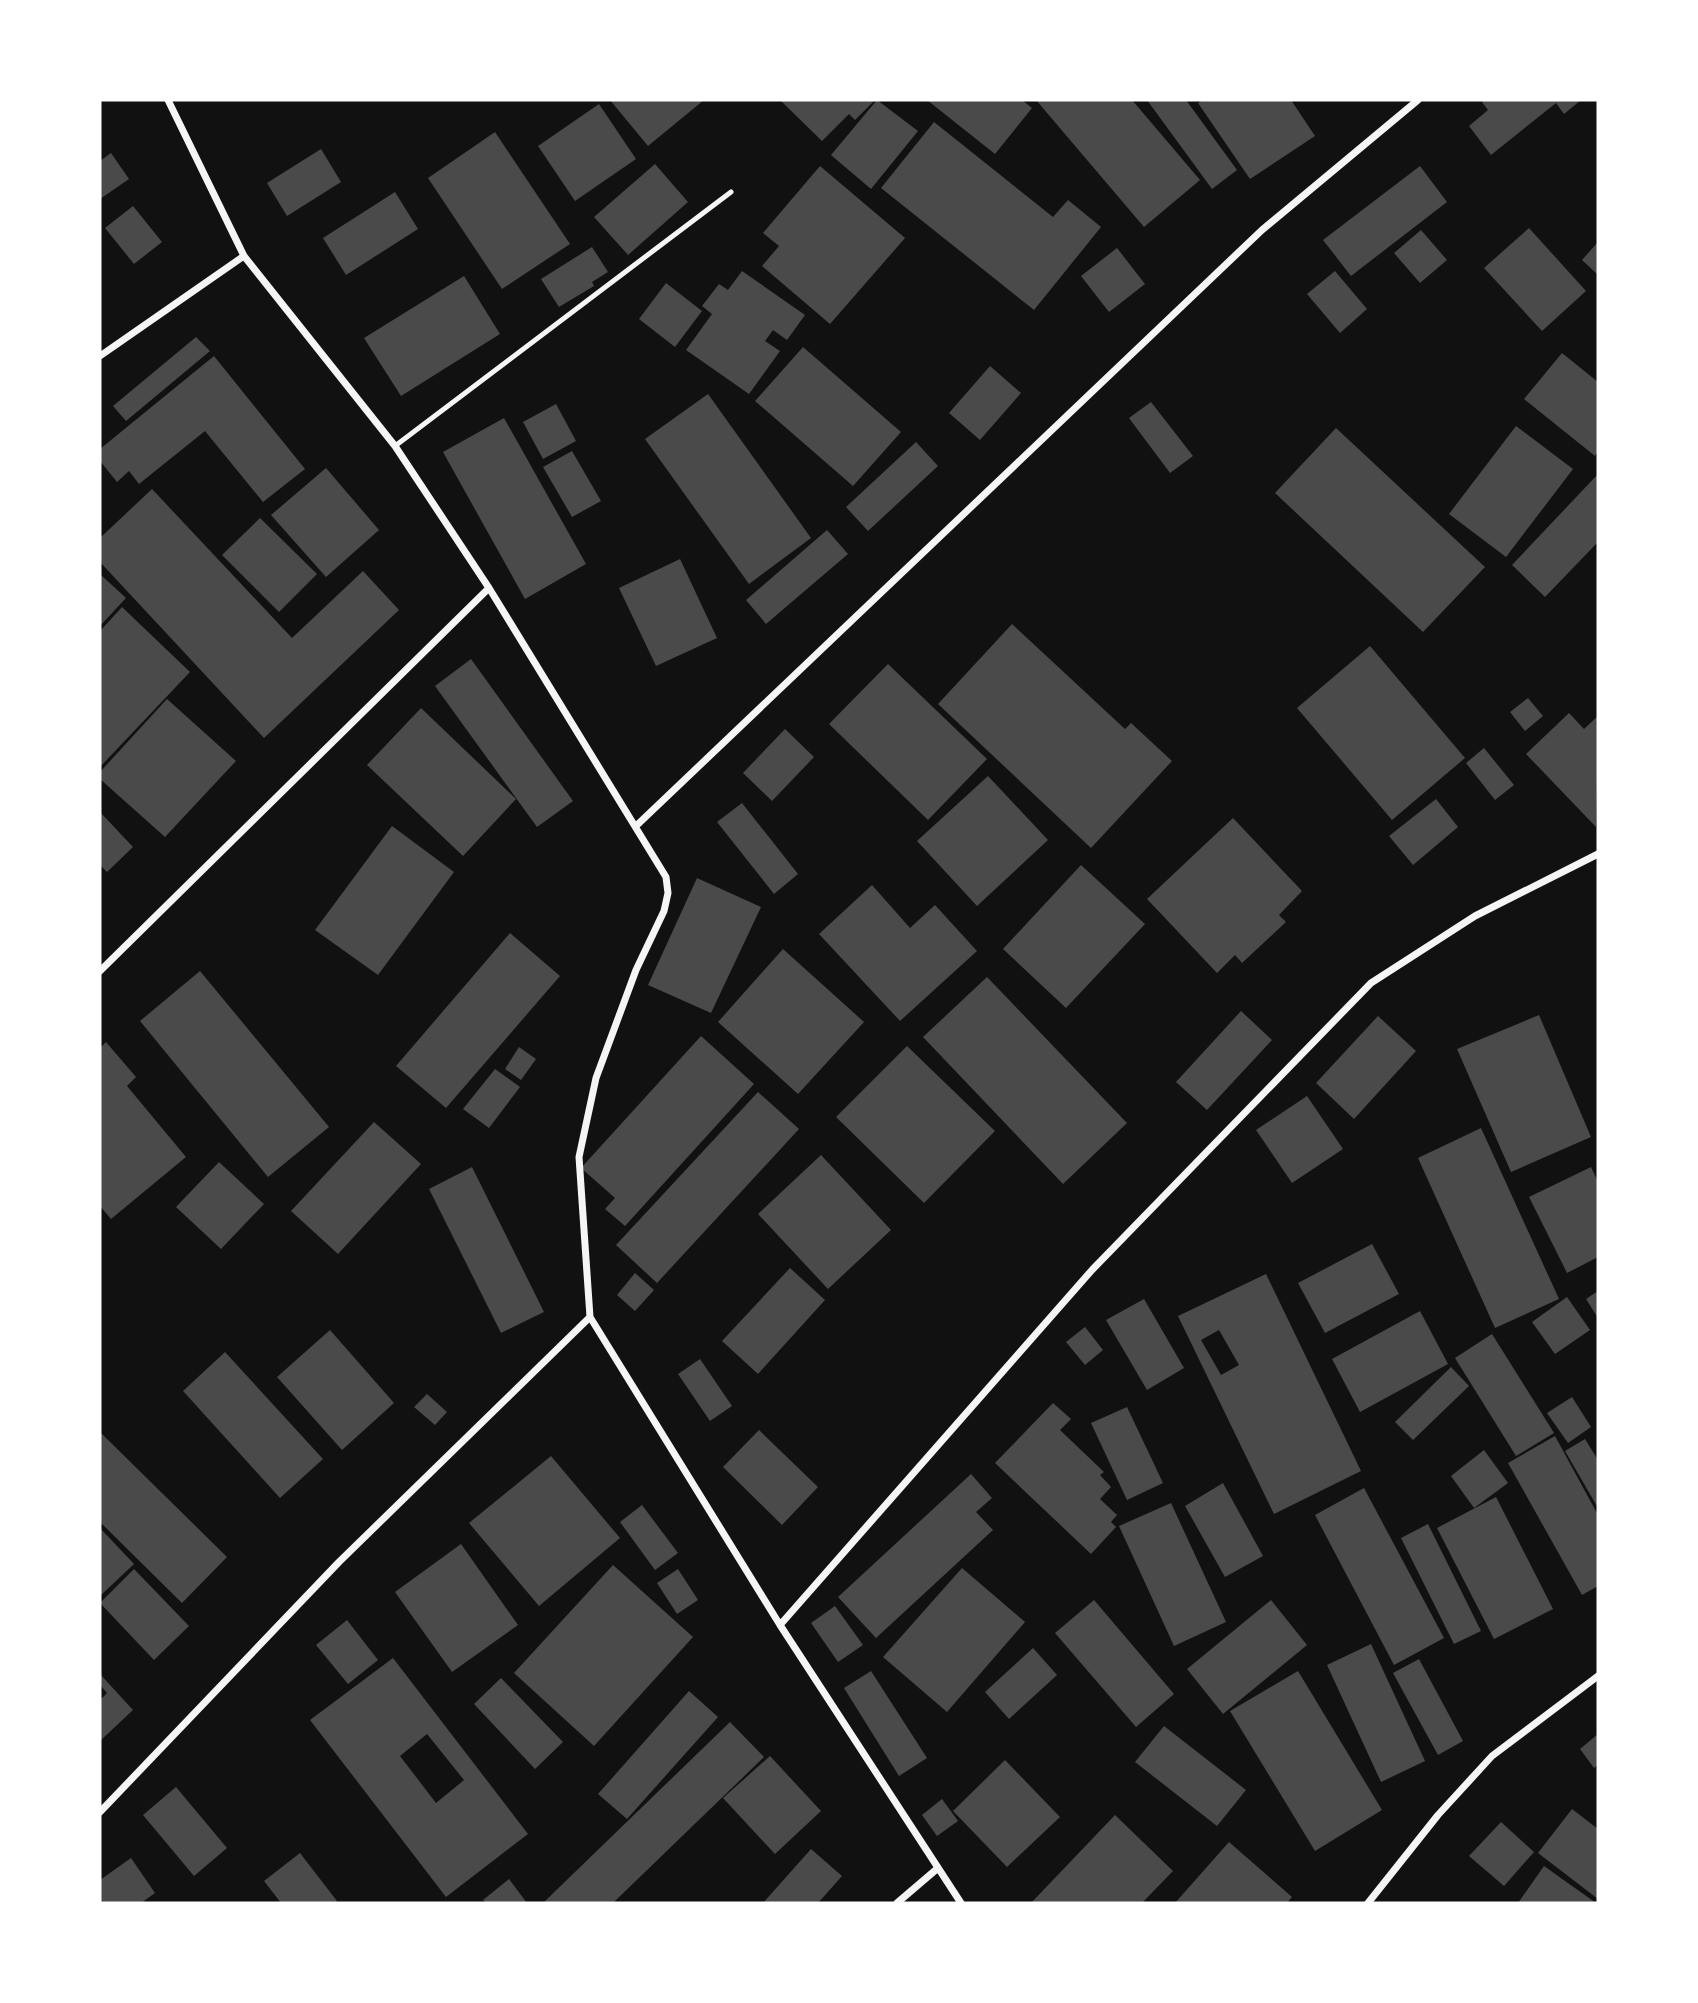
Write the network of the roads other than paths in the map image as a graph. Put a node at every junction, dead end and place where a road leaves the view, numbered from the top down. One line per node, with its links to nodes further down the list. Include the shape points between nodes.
1 (168, 100): 4 (street)
2 (1418, 100): 8 (street, via 1262,230)
3 (732, 192): 6 (lane)
4 (244, 256): 5 (street); 6 (street)
5 (100, 356)
6 (395, 446): 7 (street)
7 (489, 588): 8 (street); 10 (street)
8 (636, 825): 11 (street, via 666,877 668,892 596,1078 579,1157)
9 (1598, 854): 12 (street, via 1475,916 1371,983 1092,1269)
10 (100, 971)
11 (590, 1317): 12 (street); 14 (street, via 339,1562)
12 (780, 1625): 15 (street)
13 (1598, 1676): 18 (street, via 1492,1756)
14 (100, 1812)
15 (938, 1868): 16 (street); 17 (street)
16 (897, 1903)
17 (961, 1903)
18 (1368, 1903)

